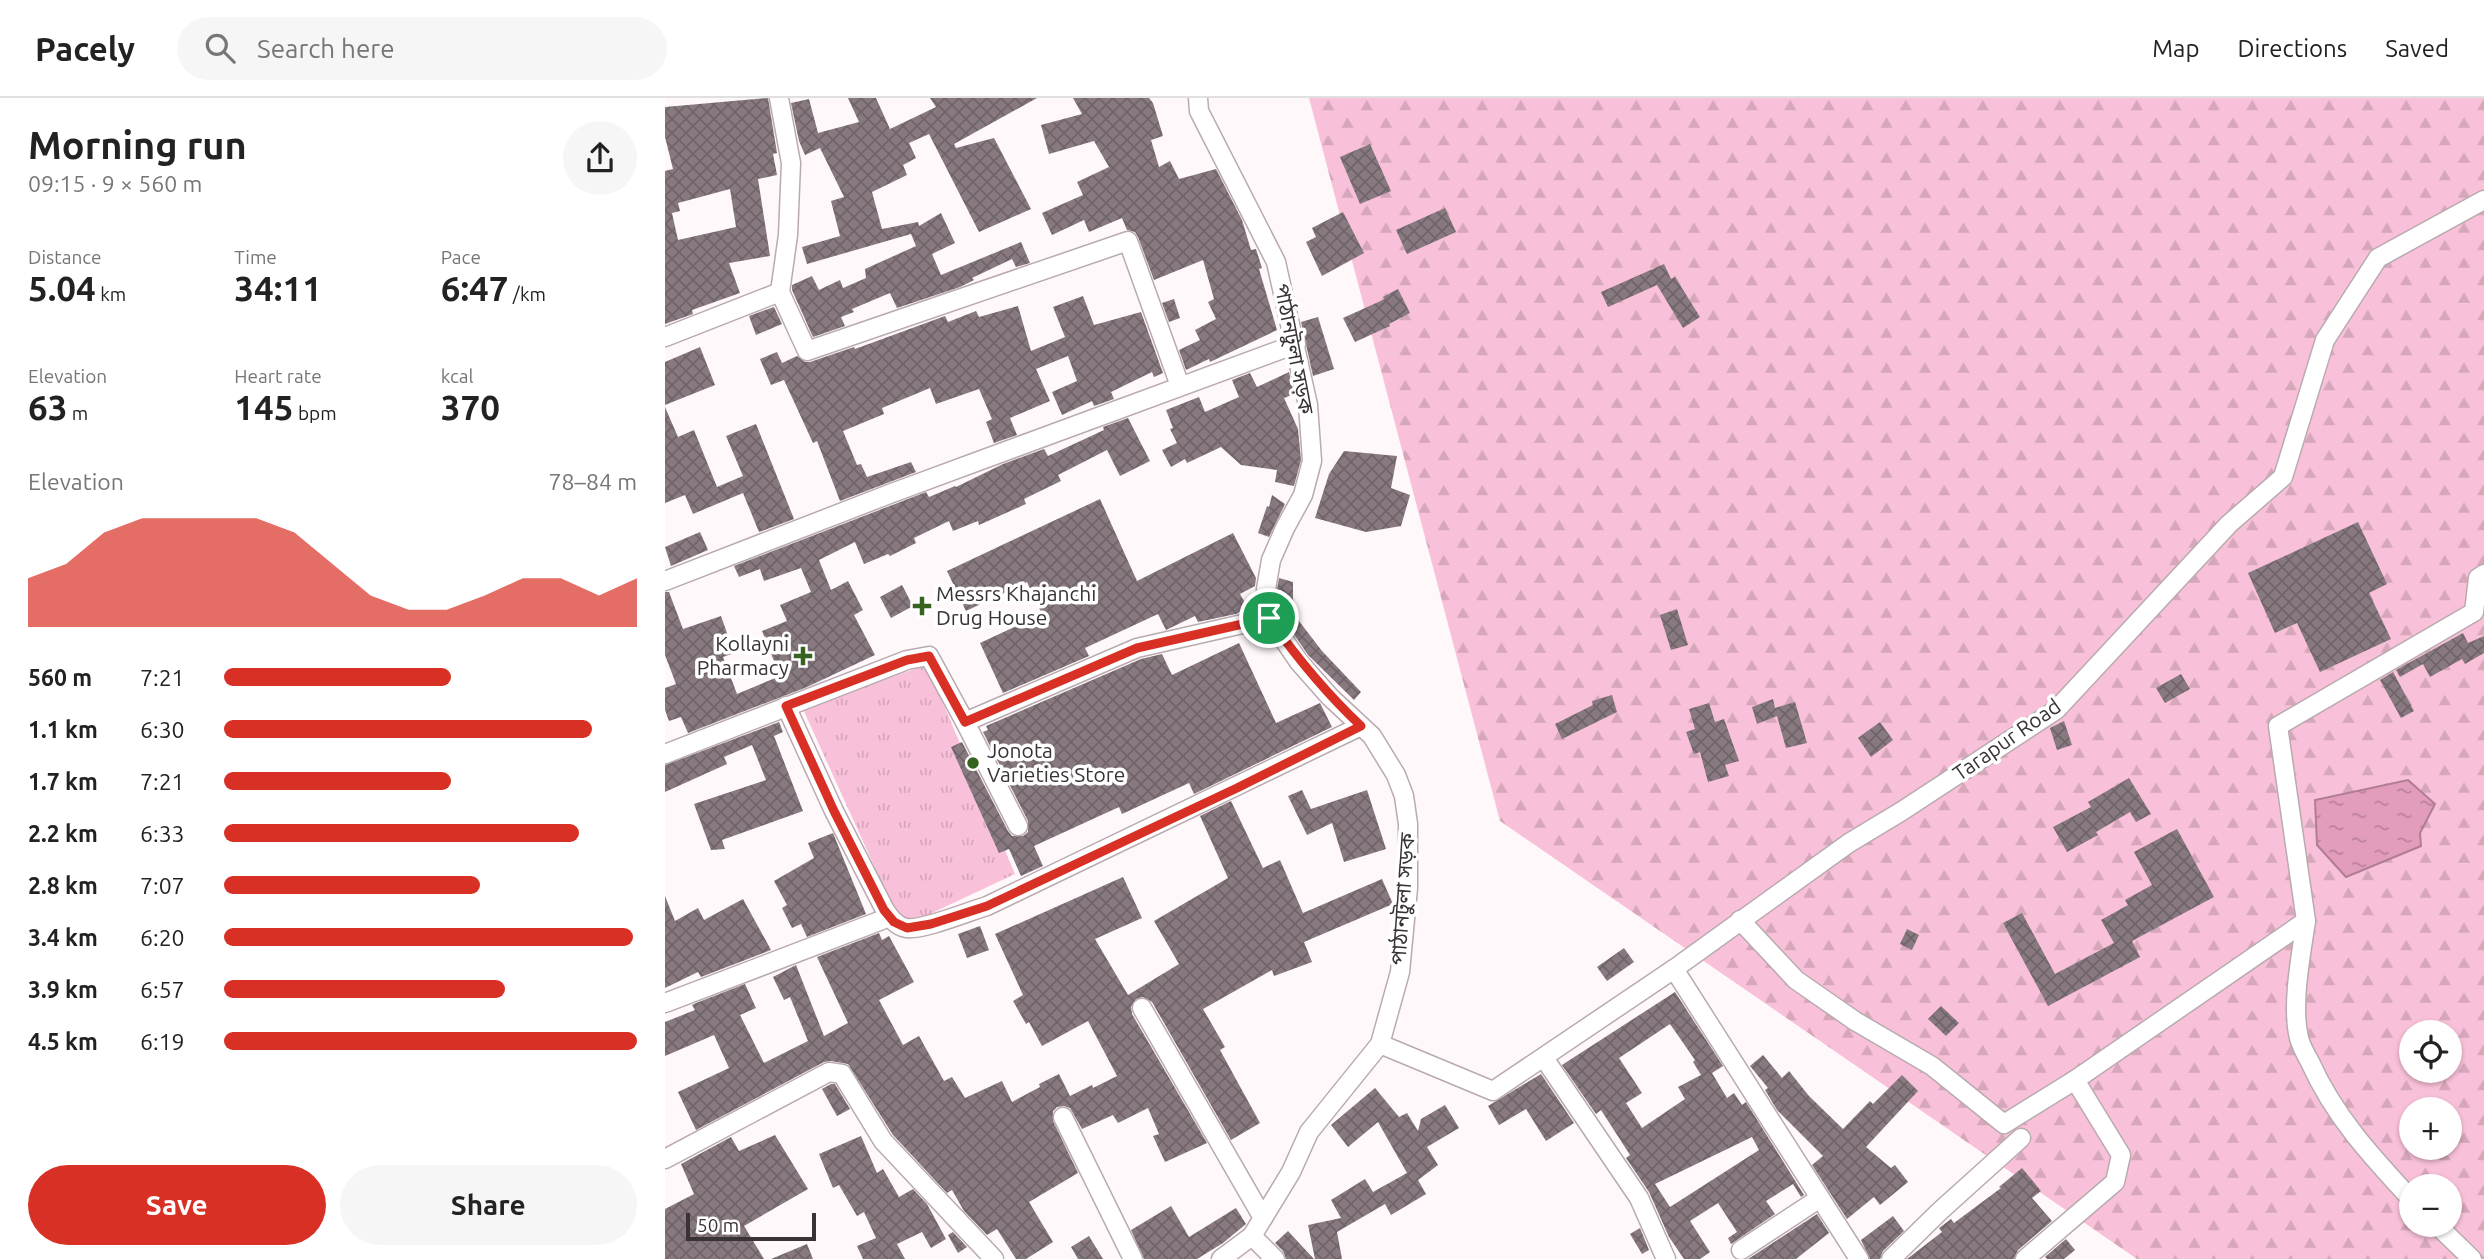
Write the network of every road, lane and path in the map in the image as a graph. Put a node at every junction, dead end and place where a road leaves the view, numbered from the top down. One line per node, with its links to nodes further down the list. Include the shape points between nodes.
1 (779, 98): 4 (street, via 791,163)
2 (1198, 98): 6 (street, পাঠানটুলা সড়ক, via 1199,111 1276,262)
3 (2484, 200): 17 (street, Tarapur Road, via 2378,258 2325,340 2283,477 2229,524 2056,710 1849,843)
4 (780, 292): 5 (street); 7 (street, via 807,351 1128,240)
5 (665, 337)
6 (1296, 344): 7 (street); 10 (street, পাঠানটুলা সড়ক, via 1308,405 1312,461 1303,495 1271,560 1266,589)
7 (1180, 386): 9 (street)
8 (2484, 574): 18 (street, via 2478,578 2474,612 2279,726)
9 (665, 581)
10 (1269, 618): 12 (street, via 1137,648); 13 (street, পাঠানটুলা সড়ক, via 1299,662)
11 (786, 706): 12 (street, via 929,656); 13 (street, via 884,910 907,928 987,906); 14 (street)
12 (965, 722): 15 (street)
13 (1361, 726): 22 (street, পাঠানটুলা সড়ক, via 1396,775 1408,824 1408,888 1399,972)
14 (665, 754)
15 (1018, 826)
16 (882, 920): 20 (street)
17 (1740, 920): 19 (street, Tarapur Road); 24 (street, via 1796,980 1932,1066 2004,1124)
18 (2306, 921): 24 (street); 28 (street, via 2297,981 2299,1038 2337,1111)
19 (1674, 969): 23 (street, Tarapur Road); 29 (street)
20 (665, 1003)
21 (1142, 1009): 30 (street)
22 (1380, 1044): 23 (street, Tarapur Road, via 1493,1091); 30 (street, পাঠানটুলা সড়ক, via 1308,1132)
23 (1543, 1058): 38 (street, via 1639,1198)
24 (2075, 1080): 41 (street, via 2121,1155 2115,1182)
25 (1063, 1117): 35 (street)
26 (2021, 1138): 40 (street)
27 (665, 1159): 34 (street, via 829,1072 842,1074 883,1141)
28 (2399, 1186)
29 (1820, 1198): 33 (street); 39 (street)
30 (1263, 1218): 31 (street, পাঠানটুলা সড়ক)
31 (1252, 1236): 36 (street, পাঠানটুলা সড়ক); 37 (street)
32 (2449, 1237): 42 (street)
33 (1741, 1250)
34 (993, 1259)
35 (1133, 1259)
36 (1221, 1259)
37 (1275, 1259)
38 (1666, 1259)
39 (1859, 1259)
40 (1891, 1259)
41 (2025, 1259)
42 (2472, 1259)

